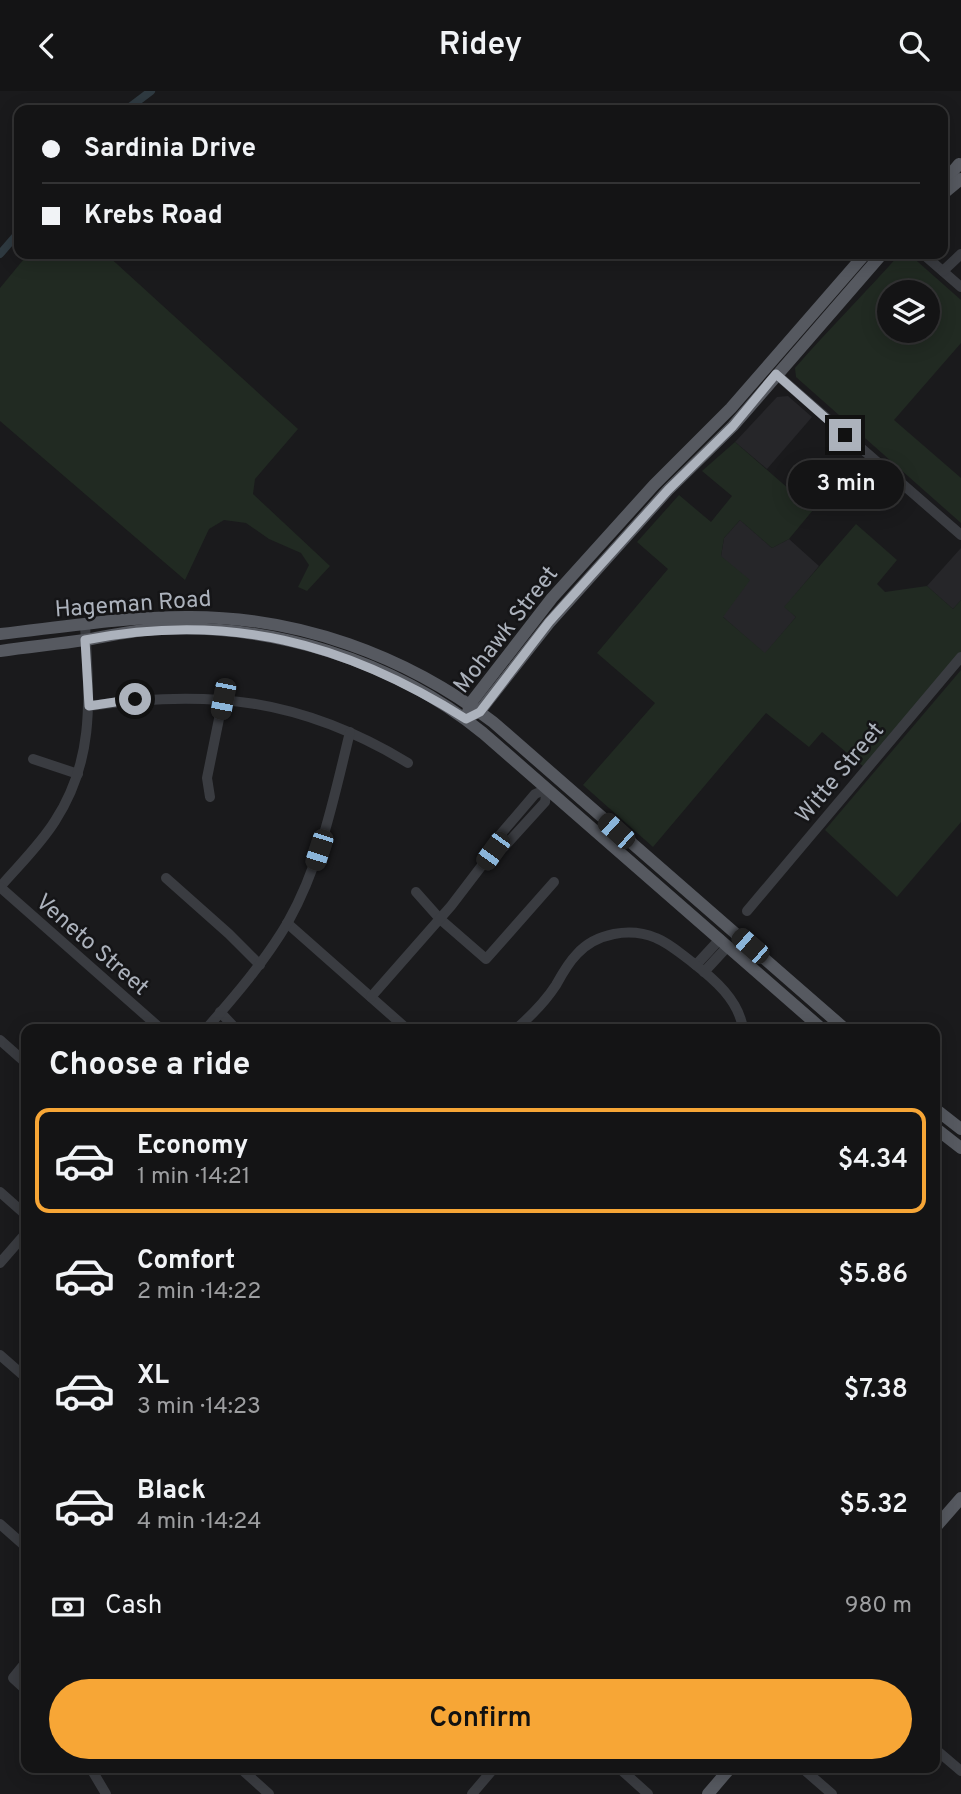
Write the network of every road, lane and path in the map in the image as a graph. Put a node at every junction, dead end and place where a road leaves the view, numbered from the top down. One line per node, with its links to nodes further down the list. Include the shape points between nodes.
1 (960, 163): 2 (main road)
2 (948, 177)
3 (961, 254): 7 (street)
4 (861, 259): 8 (main road, Mohawk Street)
5 (878, 259): 10 (main road)
6 (929, 259): 7 (street)
7 (943, 271): 9 (street)
8 (838, 285): 10 (main road, via 780,361); 19 (main road, Mohawk Street, via 731,408 552,598)
9 (961, 287)
10 (776, 374): 11 (street); 19 (main road, Mohawk Street)
11 (961, 535)
12 (85, 625): 13 (main road, Hageman Road); 14 (street); 19 (main road, Hageman Road, via 188,617 240,619 299,629 390,660)
13 (0, 634)
14 (85, 640): 15 (main road, Hageman Road); 18 (street); 20 (main road, Hageman Road, via 129,631 179,629 263,636 326,650 380,670)
15 (0, 650)
16 (961, 657): 32 (street, Witte Street)
17 (223, 699): 18 (street, via 164,697); 21 (street, via 295,712); 26 (street, via 207,778)
18 (89, 706): 24 (street)
19 (475, 708): 20 (main road, Mohawk Street); 27 (main road, Hageman Road)
20 (466, 719): 25 (main road, Hageman Road)
21 (351, 732): 23 (street); 34 (street, via 321,846)
22 (33, 759): 24 (street)
23 (408, 763)
24 (78, 774): 30 (street, via 54,823)
25 (547, 789): 27 (main road, via 556,788); 33 (street, via 545,802 504,847 493,851); 35 (main road, Hageman Road)
26 (210, 797)
27 (616, 831): 38 (main road, Hageman Road)
28 (166, 878): 36 (street)
29 (554, 882): 33 (street, via 486,959)
30 (0, 887): 41 (street, Veneto Street)
31 (416, 892): 33 (street)
32 (747, 911)
33 (440, 919): 39 (street)
34 (287, 923): 36 (street); 39 (street)
35 (724, 943): 37 (street); 38 (main road, via 736,944 774,977); 47 (main road, Hageman Road)
36 (260, 965): 40 (street)
37 (700, 969): 45 (street, via 657,938 636,932 605,936 578,953 544,1001); 46 (street, via 733,1002)
38 (788, 979): 48 (main road, Hageman Road)
39 (371, 997): 44 (street)
40 (220, 1012): 42 (street); 43 (street)
41 (155, 1024)
42 (210, 1024)
43 (231, 1024)
44 (401, 1024)
45 (521, 1024)
46 (742, 1024)
47 (816, 1024)
48 (839, 1024)
49 (0, 1040): 50 (street)
50 (21, 1059)
51 (940, 1113): 52 (main road)
52 (961, 1129)
53 (940, 1132): 54 (main road)
54 (961, 1148)
55 (0, 1192): 56 (street)
56 (21, 1211)
57 (21, 1239): 58 (street)
58 (0, 1263)
59 (0, 1355): 60 (street)
60 (21, 1373)
61 (961, 1498): 62 (main road)
62 (940, 1522)
63 (0, 1524): 64 (street)
64 (21, 1542)
65 (21, 1668): 66 (street, via 13,1678)
66 (21, 1685)
67 (940, 1753): 68 (street)
68 (961, 1771)
69 (94, 1773): 76 (street)
70 (246, 1773): 77 (street)
71 (490, 1773): 75 (street)
72 (625, 1773): 78 (street)
73 (726, 1773): 79 (main road)
74 (809, 1773): 80 (street)
75 (475, 1793)
76 (106, 1794)
77 (269, 1794)
78 (648, 1794)
79 (708, 1794)
80 (832, 1794)

